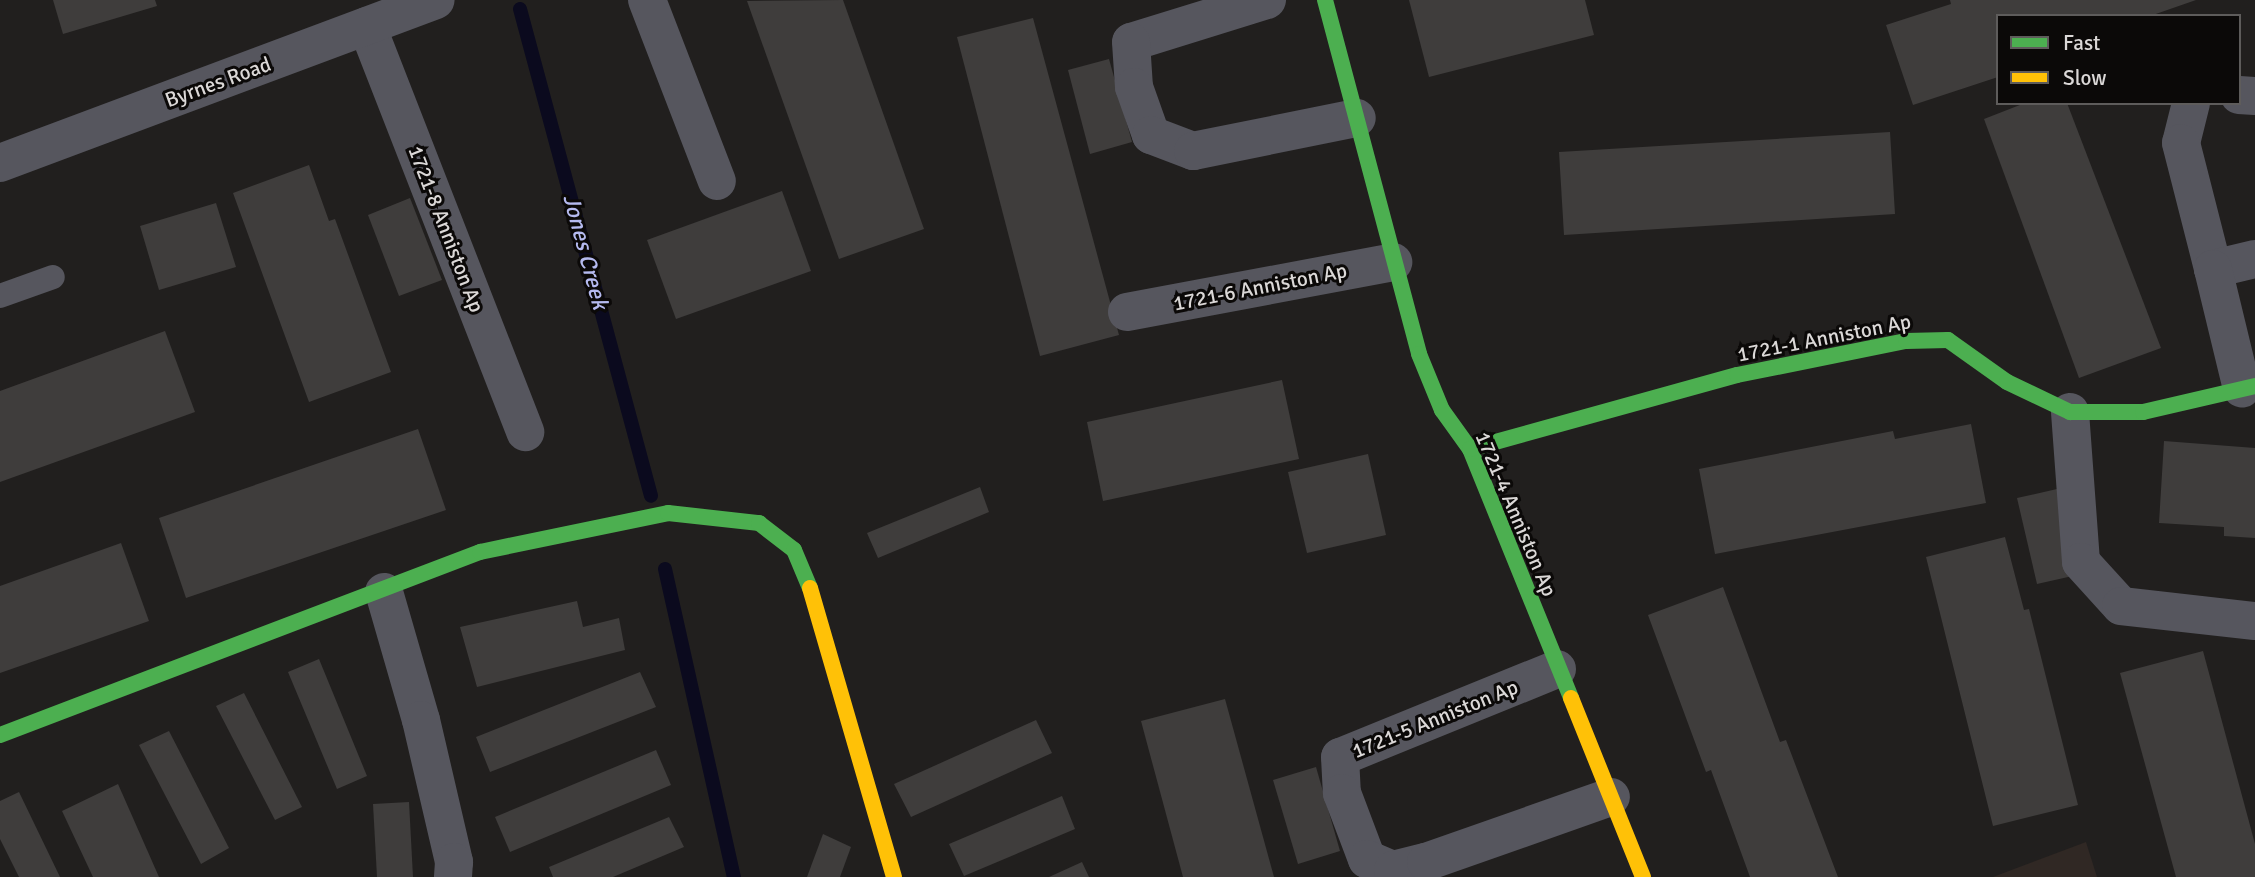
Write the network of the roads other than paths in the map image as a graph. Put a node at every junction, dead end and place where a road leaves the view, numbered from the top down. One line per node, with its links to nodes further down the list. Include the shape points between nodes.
1 (435, 0): 5 (street, Byrnes Road)
2 (647, 0): 9 (street)
3 (1267, 0): 7 (street, via 1132,42 1134,87 1151,135 1193,151)
4 (1325, 0): 7 (street, 1721-4 Anniston Ap)
5 (367, 26): 8 (street, Byrnes Road); 18 (street, 1721-8 Anniston Ap)
6 (2190, 105): 12 (street, via 2181,143)
7 (1357, 118): 11 (street, 1721-4 Anniston Ap)
8 (0, 163)
9 (717, 181)
10 (2255, 259): 12 (street)
11 (1394, 262): 15 (street, 1721-6 Anniston Ap); 19 (street, 1721-4 Anniston Ap, via 1419,354 1442,410)
12 (2214, 269): 16 (street)
13 (53, 277): 14 (lane)
14 (0, 296)
15 (1127, 312)
16 (2248, 387): 17 (street, 1721-1 Anniston Ap, via 2143,412)
17 (2070, 412): 19 (street, 1721-1 Anniston Ap, via 2007,382 1948,340 1906,341 1737,375); 21 (street, via 2081,562 2122,606)
18 (525, 432)
19 (1470, 449): 22 (street, 1721-4 Anniston Ap)
20 (384, 592): 23 (street); 25 (street, via 421,720 454,862); 26 (street, via 480,552 668,513 759,523 794,550 812,592)
21 (2255, 621)
22 (1557, 669): 24 (street, 1721-4 Anniston Ap); 24 (street, 1721-5 Anniston Ap, via 1340,757 1342,793 1367,859 1393,870 1415,865)
23 (0, 735)
24 (1611, 797): 27 (street, 1721-4 Anniston Ap)
25 (453, 877)
26 (894, 877)
27 (1643, 877)

